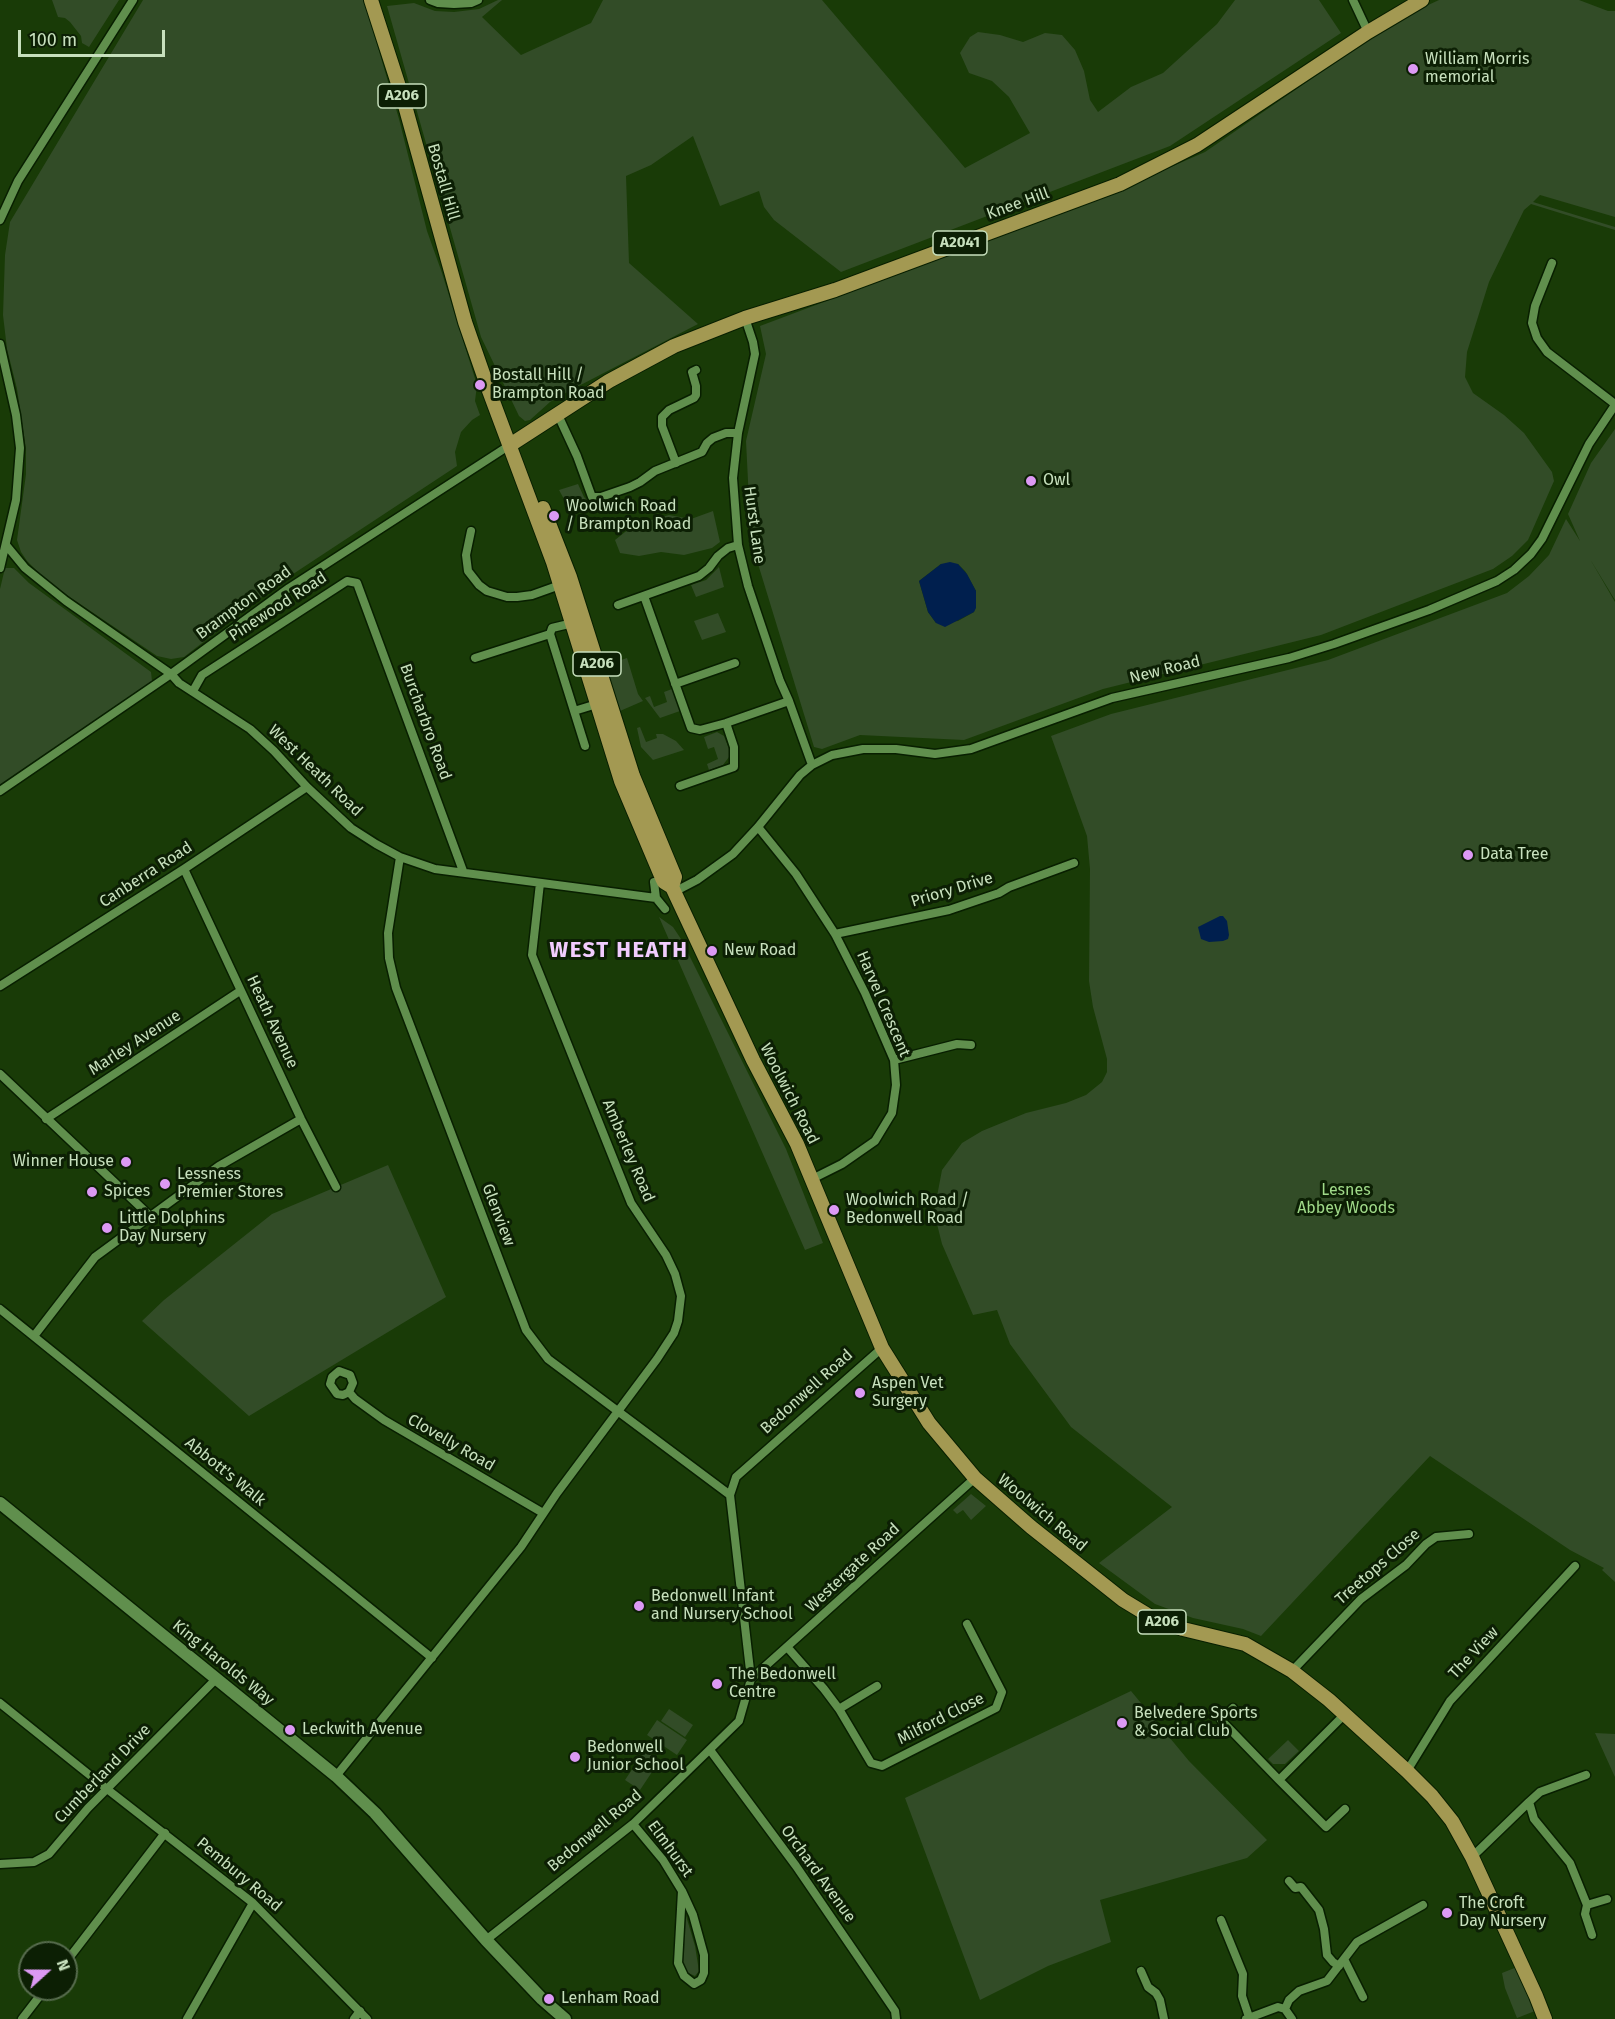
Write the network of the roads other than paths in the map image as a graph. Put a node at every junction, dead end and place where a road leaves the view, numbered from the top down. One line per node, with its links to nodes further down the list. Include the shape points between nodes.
1 (133, 0): 8 (street, via 18,181)
2 (371, 0): 13 (main road, Bostall Hill / A206)
3 (430, 0): 4 (street, via 454,4)
4 (478, 0)
5 (1353, 0): 7 (street)
6 (1414, 2): 7 (main road, Knee Hill / A2041)
7 (1368, 32): 10 (main road, Knee Hill / A2041, via 1197,144 1120,184 835,290)
8 (0, 220)
9 (1552, 264): 14 (street, via 1535,306 1537,339 1547,352)
10 (745, 318): 15 (main road, Knee Hill / A2041, via 674,346 609,381); 16 (street, Hurst Lane, via 755,354)
11 (0, 344): 20 (street, via 20,448 17,490)
12 (696, 370): 18 (street, via 692,372 694,398 662,417)
13 (483, 372): 17 (main road, Woolwich Road / A206, via 494,387)
14 (1615, 405): 39 (street, New Road, via 1589,444 1542,539 1514,570 1488,585 1334,644 1112,698 971,749 935,754 863,749 832,755)
15 (558, 415): 17 (main road, Knee Hill / A2041); 18 (street, via 592,497 630,487)
16 (738, 433): 18 (street, via 713,438 702,452); 21 (street, Hurst Lane, via 733,478)
17 (513, 442): 24 (main road, Woolwich Road / A206); 31 (street, Brampton Road, via 289,588); 50 (main road, Woolwich Road / A206, via 570,577 633,777 675,877)
18 (676, 463)
19 (471, 531): 24 (street, via 466,555 468,571 487,591 517,597)
20 (3, 545): 22 (street); 31 (street, West Heath Road, via 66,601)
21 (738, 545): 25 (street, via 728,548 699,576); 34 (street, Hurst Lane, via 748,586)
22 (0, 568)
23 (357, 583): 33 (street, Pinewood Road, via 347,580 202,675); 47 (street, Burcharbro Road)
24 (560, 585): 27 (main road, Woolwich Road / A206)
25 (644, 596): 26 (street); 32 (street)
26 (618, 604)
27 (573, 623): 28 (street, via 552,628); 35 (main road, Woolwich Road / A206)
28 (550, 634): 29 (street); 36 (street)
29 (475, 658)
30 (735, 663): 32 (street)
31 (171, 674): 33 (street, West Heath Road); 42 (street, Brampton Road)
32 (675, 684): 37 (street, via 691,728 700,730)
33 (193, 691): 41 (street, West Heath Road, via 250,729)
34 (789, 700): 37 (street); 39 (street, Hurst Lane)
35 (597, 704): 36 (street); 50 (main road, Woolwich Road / A206, via 625,790 662,878)
36 (574, 711): 38 (street)
37 (726, 723): 40 (street, via 734,747 734,767)
38 (585, 746)
39 (813, 765): 43 (street, New Road, via 800,775)
40 (680, 786)
41 (307, 787): 44 (street, West Heath Road, via 351,828); 46 (street, Canberra Road)
42 (0, 791)
43 (759, 827): 50 (street, New Road, via 724,861 697,880); 53 (street, Harvel Crescent)
44 (400, 857): 47 (street, West Heath Road, via 435,868); 68 (street, Glenview, via 388,933 396,988 526,1330 548,1359)
45 (1074, 862): 53 (street, Priory Drive, via 949,909)
46 (184, 869): 54 (street, Canberra Road); 55 (street, Heath Avenue)
47 (463, 871): 49 (street, West Heath Road)
48 (654, 882): 51 (street)
49 (540, 883): 51 (street, West Heath Road); 68 (street, Amberley Road, via 532,955 631,1203 672,1265 681,1296 674,1333)
50 (673, 890): 61 (main road, Woolwich Road / A206)
51 (656, 898): 52 (street)
52 (665, 909)
53 (836, 934): 57 (street, Harvel Crescent)
54 (0, 986)
55 (240, 991): 59 (street, Marley Avenue); 60 (street, Heath Avenue)
56 (971, 1045): 57 (street, via 957,1044)
57 (894, 1060): 61 (street, Harvel Crescent, via 892,1113 875,1141)
58 (0, 1074): 59 (street)
59 (46, 1119): 63 (street)
60 (301, 1119): 62 (street, Heath Avenue); 63 (street, via 219,1166)
61 (812, 1179): 66 (main road, Woolwich Road / A206)
62 (336, 1187)
63 (150, 1216): 65 (street, via 95,1257)
64 (0, 1309): 65 (street, Abbott's Walk)
65 (34, 1336): 77 (street, Abbott's Walk)
66 (882, 1348): 69 (main road, Woolwich Road / A206, via 929,1423); 70 (street, Bedonwell Road, via 736,1477)
67 (349, 1392): 72 (street, Clovelly Road, via 384,1420)
68 (617, 1412): 70 (street, Glenview); 72 (street)
69 (975, 1478): 76 (street, Westergate Road); 78 (main road, Woolwich Road / A206, via 1123,1600 1156,1620 1254,1648)
70 (730, 1495): 80 (street, Bedonwell Road)
71 (0, 1503): 79 (street, King Harolds Way)
72 (543, 1513): 77 (street)
73 (1469, 1533): 78 (street, Treetops Close, via 1437,1537 1426,1544 1406,1565 1361,1599)
74 (1575, 1566): 87 (street, The View, via 1450,1701)
75 (967, 1624): 84 (street, Milford Close, via 1002,1692 996,1708 882,1766 871,1763)
76 (788, 1648): 80 (street, Westergate Road); 84 (street, Milford Close)
77 (432, 1658): 89 (street)
78 (1292, 1671): 85 (main road, Woolwich Road / A206)
79 (216, 1679): 89 (street, King Harolds Way); 91 (street, Cumberland Drive)
80 (751, 1679): 86 (street, Bedonwell Road, via 740,1721)
81 (877, 1686): 84 (street)
82 (0, 1703): 91 (street, Pembury Road)
83 (1233, 1708): 90 (street, via 1218,1723)
84 (839, 1709)
85 (1345, 1714): 87 (main road, Woolwich Road / A206); 90 (street)
86 (710, 1750): 94 (street, Bedonwell Road); 119 (street, Orchard Avenue, via 796,1866)
87 (1407, 1771): 96 (main road, Woolwich Road / A206, via 1452,1821)
88 (1586, 1775): 92 (street, via 1540,1792)
89 (336, 1776): 106 (street, King Harolds Way, via 375,1813)
90 (1280, 1780): 93 (street, via 1326,1827)
91 (107, 1790): 95 (street, Pembury Road); 97 (street, Cumberland Drive, via 44,1858)
92 (1529, 1802): 96 (street); 103 (street, via 1534,1820 1570,1863)
93 (1344, 1809)
94 (633, 1824): 99 (street, Elmhurst); 106 (street, Bedonwell Road)
95 (165, 1833): 101 (street, Pembury Road); 107 (street)
96 (1472, 1857): 122 (main road, Woolwich Road / A206)
97 (0, 1864)
98 (1289, 1881): 108 (street, via 1295,1888 1301,1887 1319,1910 1327,1955 1333,1962)
99 (682, 1891): 99 (street, Elmhurst, via 704,1955 704,1973 694,1984 678,1964)
100 (1607, 1899): 103 (street)
101 (253, 1903): 113 (street, Pembury Road); 116 (street)
102 (1423, 1905): 108 (street, via 1357,1942)
103 (1587, 1905): 105 (street, via 1585,1914)
104 (1221, 1920): 114 (street, via 1244,1974 1242,1996)
105 (1592, 1935)
106 (486, 1940): 118 (street)
107 (78, 1946)
108 (1342, 1962): 110 (street); 112 (street, via 1327,1981 1299,1991)
109 (1141, 1971): 120 (street, via 1160,2000)
110 (1364, 1997)
111 (36, 2001): 115 (street)
112 (1285, 2009): 114 (street, via 1270,2008); 121 (street)
113 (357, 2015): 117 (street, Pembury Road)
114 (1247, 2018)
115 (22, 2019)
116 (187, 2019)
117 (368, 2019)
118 (565, 2019)
119 (896, 2019)
120 (1164, 2019)
121 (1292, 2019)
122 (1543, 2019)

